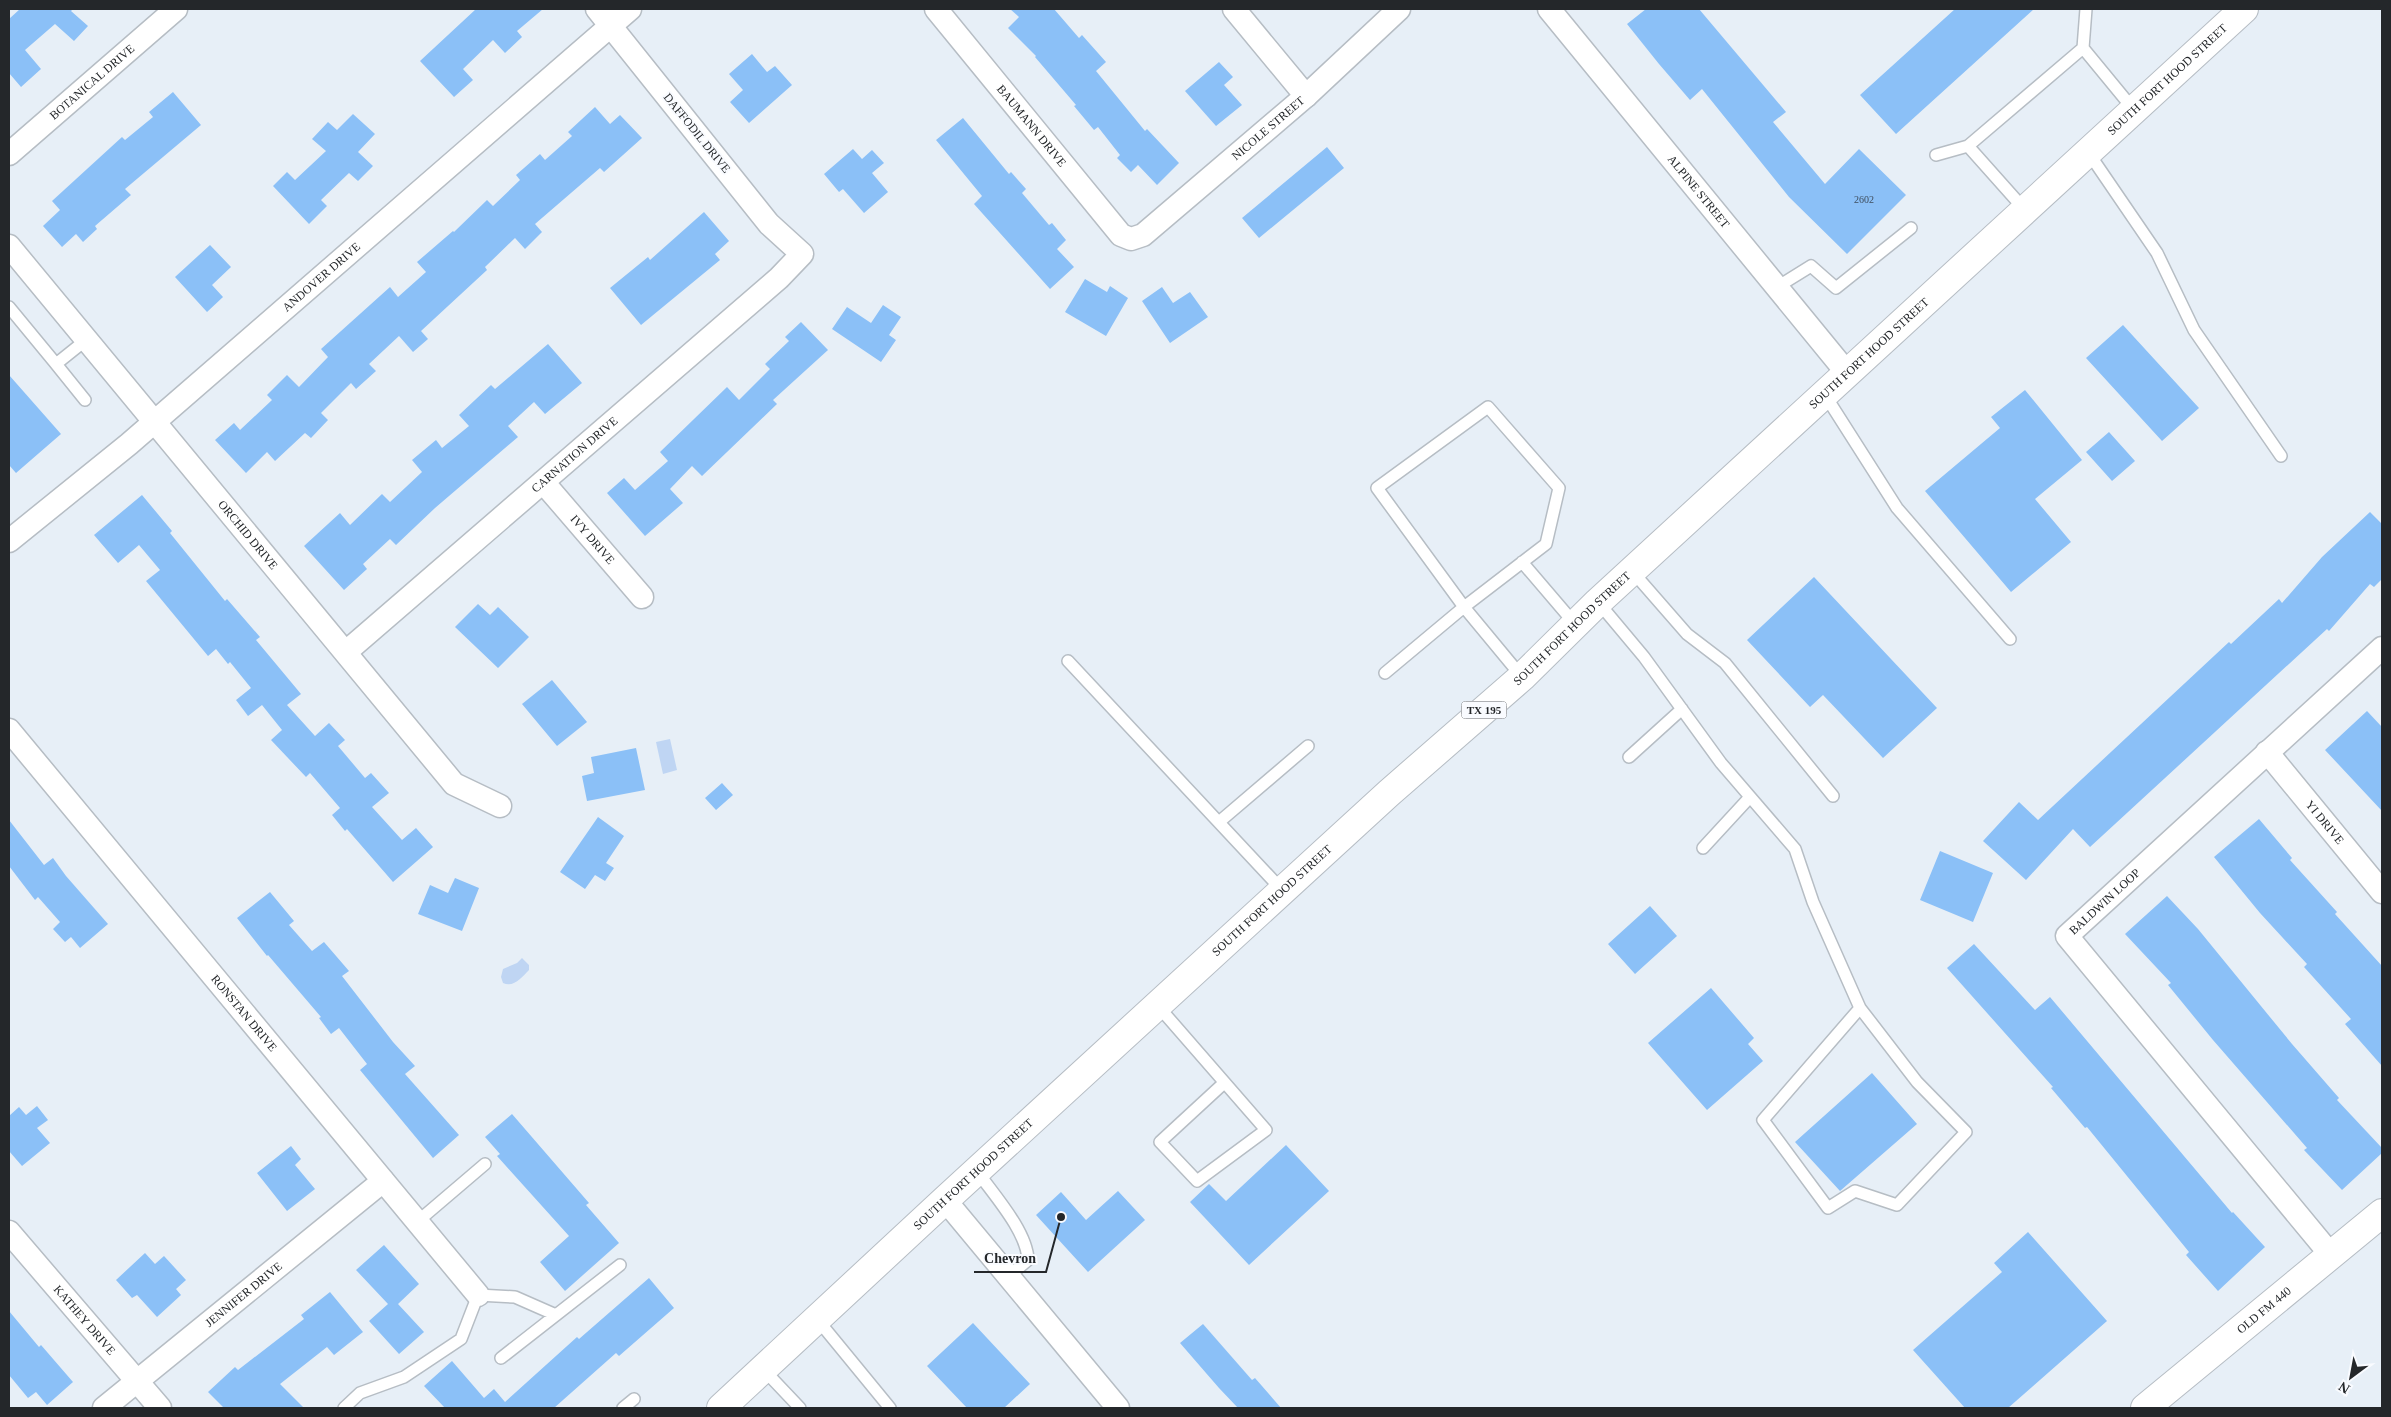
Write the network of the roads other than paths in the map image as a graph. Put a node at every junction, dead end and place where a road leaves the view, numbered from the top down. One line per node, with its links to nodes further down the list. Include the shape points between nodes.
1 (176, 9): 15 (street, BOTANICAL DRIVE)
2 (630, 9): 9 (street, ANDOVER DRIVE)
3 (936, 9): 19 (street, BAUMANN DRIVE, via 1121,235)
4 (1234, 9): 11 (street)
5 (1399, 9): 11 (street, NICOLE STREET)
6 (1549, 9): 22 (street, ALPINE STREET)
7 (2086, 9): 10 (lane)
8 (2244, 9): 12 (main road, SOUTH FORT HOOD STREET / TX 195)
9 (604, 17): 20 (street, DAFFODIL DRIVE, via 770,224); 29 (street, ANDOVER DRIVE)
10 (2083, 48): 12 (lane); 13 (lane)
11 (1306, 96): 19 (street, NICOLE STREET, via 1143,235)
12 (2134, 110): 14 (main road, SOUTH FORT HOOD STREET / TX 195)
13 (1968, 146): 16 (lane); 17 (lane)
14 (2088, 152): 17 (main road, SOUTH FORT HOOD STREET / TX 195); 30 (lane, via 2157,253 2194,330)
15 (9, 154)
16 (1936, 155)
17 (2025, 210): 26 (main road, SOUTH FORT HOOD STREET / TX 195)
18 (1911, 228): 22 (lane, via 1836,288 1811,266)
19 (1131, 239)
20 (802, 254): 31 (street, CARNATION DRIVE, via 779,278)
21 (11, 255): 24 (street, ORCHID DRIVE)
22 (1776, 287): 26 (street, ALPINE STREET)
23 (9, 307): 25 (lane)
24 (86, 340): 25 (lane); 29 (street, ORCHID DRIVE)
25 (56, 364): 28 (lane)
26 (1848, 374): 27 (main road, SOUTH FORT HOOD STREET / TX 195)
27 (1825, 395): 34 (main road, SOUTH FORT HOOD STREET / TX 195); 39 (lane, via 1896,508)
28 (85, 400)
29 (154, 421): 32 (street, ANDOVER DRIVE); 41 (street, ORCHID DRIVE)
30 (2281, 456)
31 (543, 482): 35 (street, IVY DRIVE); 41 (street, CARNATION DRIVE)
32 (9, 541)
33 (1522, 562): 37 (lane); 37 (lane, via 1546,544 1559,488 1488,407 1377,488); 38 (lane)
34 (1632, 571): 36 (main road, SOUTH FORT HOOD STREET / TX 195); 50 (lane, via 1687,634 1724,663)
35 (642, 597)
36 (1598, 602): 38 (main road, SOUTH FORT HOOD STREET / TX 195); 45 (lane, via 1644,657)
37 (1464, 607): 43 (lane); 44 (lane)
38 (1575, 624): 44 (main road, SOUTH FORT HOOD STREET / TX 195)
39 (2010, 639)
40 (2382, 648): 48 (street, BALDWIN LOOP)
41 (346, 652): 52 (street, ORCHID DRIVE, via 454,784)
42 (1068, 660): 53 (lane)
43 (1385, 674)
44 (1522, 676): 55 (main road, SOUTH FORT HOOD STREET / TX 195)
45 (1682, 710): 49 (lane); 51 (lane)
46 (9, 730): 62 (street, RONSTAN DRIVE)
47 (1308, 746): 53 (lane)
48 (2267, 752): 56 (street, YI DRIVE); 67 (street, BALDWIN LOOP, via 2067,936)
49 (1629, 757)
50 (1833, 796)
51 (1750, 797): 54 (lane); 58 (lane, via 1795,849 1813,902)
52 (500, 806)
53 (1220, 822): 55 (lane)
54 (1703, 848)
55 (1283, 891): 57 (main road, SOUTH FORT HOOD STREET / TX 195)
56 (2382, 892)
57 (1158, 1006): 59 (lane); 61 (main road, SOUTH FORT HOOD STREET / TX 195)
58 (1860, 1008): 58 (lane, via 1917,1082 1966,1132 1897,1205 1855,1192 1828,1208 1763,1120)
59 (1224, 1083): 59 (lane, via 1266,1130 1197,1181 1160,1142)
60 (485, 1164): 65 (lane)
61 (976, 1171): 63 (main road, SOUTH FORT HOOD STREET / TX 195); 69 (lane, via 1014,1222 1028,1250 1028,1260)
62 (383, 1181): 65 (street, RONSTAN DRIVE); 75 (street, JENNIFER DRIVE)
63 (945, 1200): 69 (street); 72 (main road, SOUTH FORT HOOD STREET / TX 195)
64 (2382, 1213): 67 (main road, OLD FM 440)
65 (417, 1222): 70 (street, RONSTAN DRIVE)
66 (9, 1232): 75 (street, KATHEY DRIVE)
67 (2331, 1255): 85 (main road, OLD FM 440)
68 (620, 1265): 71 (lane)
69 (1009, 1276): 84 (street)
70 (478, 1295): 71 (lane, via 515,1297); 80 (lane, via 461,1339 404,1378 360,1393)
71 (556, 1315): 73 (lane)
72 (817, 1319): 74 (main road, SOUTH FORT HOOD STREET / TX 195); 83 (lane)
73 (501, 1358)
74 (764, 1370): 77 (main road, SOUTH FORT HOOD STREET / TX 195); 82 (lane)
75 (135, 1382): 78 (street, JENNIFER DRIVE); 79 (street, KATHEY DRIVE)
76 (634, 1399): 81 (lane)
77 (730, 1405)
78 (104, 1408)
79 (160, 1408)
80 (344, 1408)
81 (623, 1408)
82 (800, 1408)
83 (890, 1408)
84 (1118, 1408)
85 (2145, 1408)

